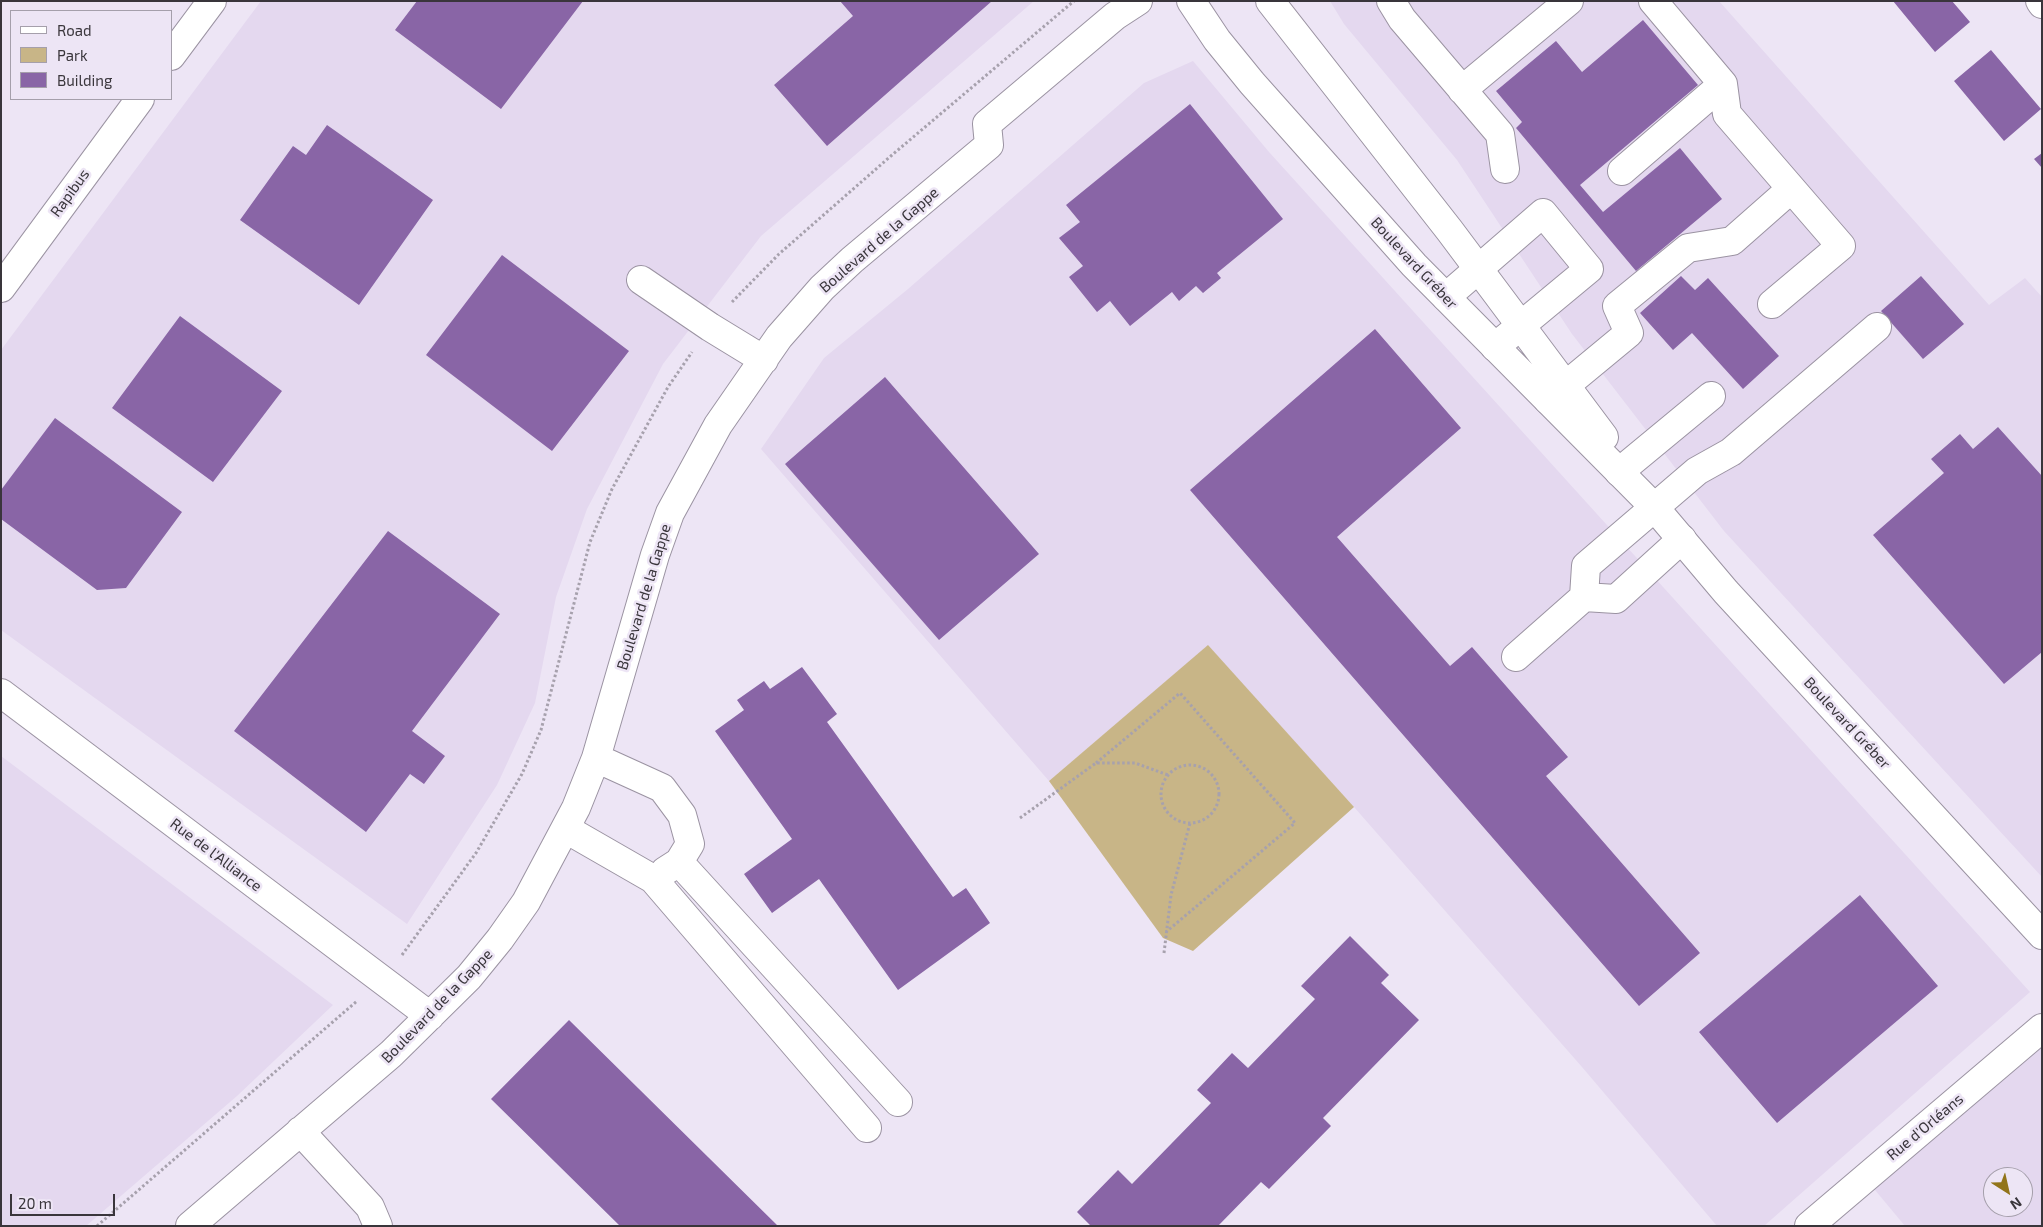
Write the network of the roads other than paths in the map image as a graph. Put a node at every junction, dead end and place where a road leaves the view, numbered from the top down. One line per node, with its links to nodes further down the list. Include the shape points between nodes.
1 (212, 1): 8 (street)
2 (1138, 1): 23 (street, Boulevard de la Gappe, via 1115,16 987,124 989,145 822,288 779,337)
3 (1191, 1): 18 (street, Boulevard Gréber, via 1223,48 1274,108)
4 (1270, 1): 15 (street, Boulevard Gréber)
5 (1391, 1): 10 (street, via 1402,19)
6 (1569, 1): 10 (street)
7 (1653, 1): 9 (street)
8 (172, 55)
9 (1723, 84): 13 (street); 14 (street, via 1727,114)
10 (1462, 90): 12 (street, via 1500,134)
11 (139, 100): 17 (street, Rapibus)
12 (1505, 169)
13 (1622, 171)
14 (1791, 188): 19 (street, via 1841,246); 24 (street, via 1732,241 1688,248 1617,306 1629,333)
15 (1478, 269): 18 (street); 20 (street, Boulevard Gréber); 20 (street, via 1543,213 1590,268)
16 (641, 280): 23 (street)
17 (1, 288)
18 (1446, 297): 22 (street, Boulevard Gréber)
19 (1772, 304)
20 (1521, 326): 22 (street); 24 (street, Boulevard Gréber)
21 (1877, 327): 27 (street, via 1731,452 1697,471)
22 (1495, 347): 24 (street, Boulevard Gréber)
23 (764, 360): 32 (street, Boulevard de la Gappe, via 718,424 670,513)
24 (1557, 393): 26 (street, Boulevard Gréber)
25 (1711, 396): 26 (street)
26 (1622, 470): 27 (street, Boulevard Gréber)
27 (1654, 508): 28 (street, Boulevard Gréber); 29 (street, via 1586,566)
28 (1682, 540): 29 (street, via 1616,599); 36 (street, Boulevard Gréber)
29 (1584, 597): 30 (street)
30 (1516, 657)
31 (1, 693): 37 (street, Rue de l'Alliance)
32 (596, 758): 33 (street, Boulevard de la Gappe); 34 (street, via 662,788 682,815 690,844)
33 (566, 828): 35 (street); 37 (street, Boulevard de la Gappe, via 526,902 500,939 469,977)
34 (679, 862): 35 (street); 39 (street)
35 (653, 879): 40 (street)
36 (2042, 935)
37 (430, 1016): 41 (street, Boulevard de la Gappe, via 352,1090)
38 (2042, 1028): 44 (street, Rue d'Orléans)
39 (898, 1102)
40 (867, 1128)
41 (300, 1132): 42 (street, Boulevard de la Gappe); 43 (street, via 370,1207)
42 (190, 1226)
43 (378, 1226)
44 (1809, 1226)

